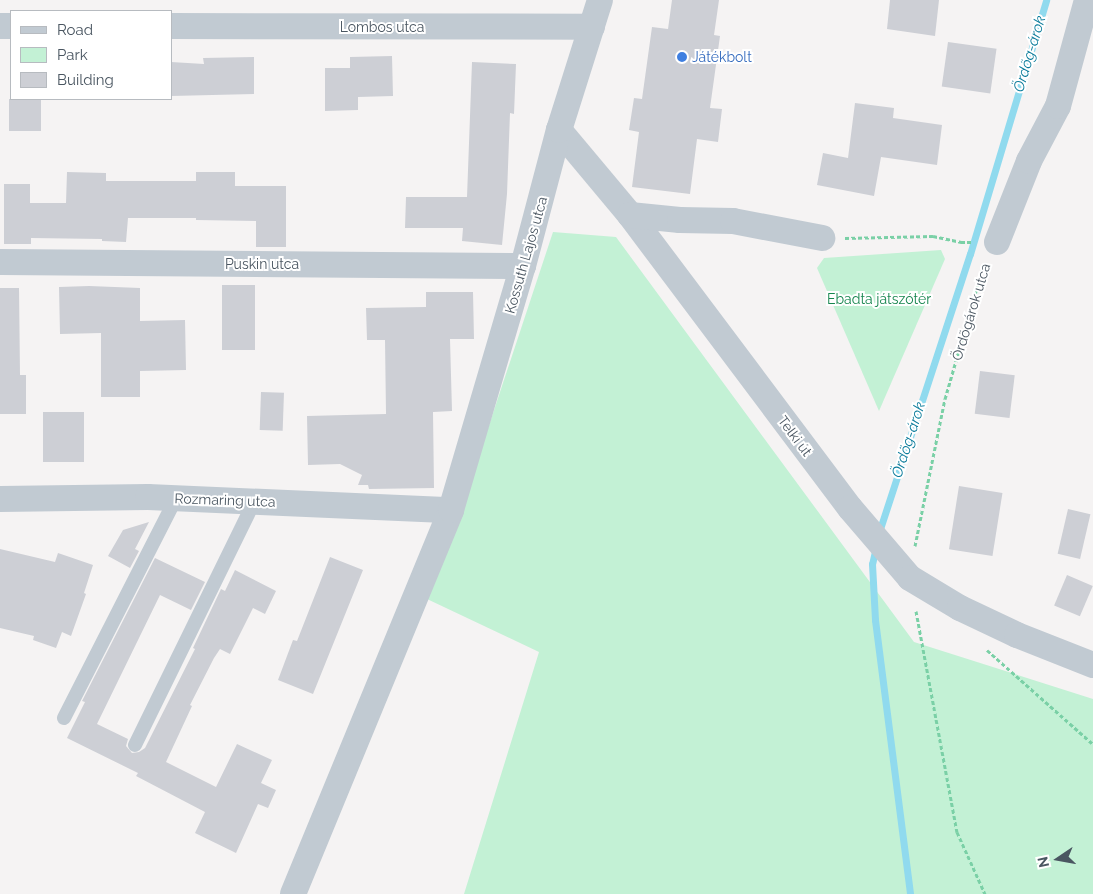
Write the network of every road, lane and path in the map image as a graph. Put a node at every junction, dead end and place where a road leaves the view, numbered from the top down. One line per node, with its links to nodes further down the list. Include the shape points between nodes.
1 (600, 0): 4 (street, Kossuth Lajos utca)
2 (1087, 0): 9 (street, via 1058,106 1029,160)
3 (172, 26): 4 (street, Lombos utca)
4 (592, 27): 5 (street, Kossuth Lajos utca)
5 (559, 130): 6 (street, Telki út); 11 (street, Kossuth Lajos utca)
6 (630, 215): 7 (street, via 732,221); 16 (street, Telki út, via 850,508)
7 (822, 238): 8 (path, via 933,236)
8 (961, 242)
9 (997, 242): 16 (path, Ördögárok utca, via 983,265 945,399)
10 (0, 262): 11 (street, Puskin utca)
11 (524, 266): 15 (street, Kossuth Lajos utca)
12 (176, 498): 13 (street, Rozmaring utca); 14 (street, Rozmaring utca); 19 (lane)
13 (0, 499)
14 (254, 502): 15 (street, Rozmaring utca); 21 (lane)
15 (451, 510): 22 (street, Kossuth Lajos utca)
16 (910, 578): 18 (street, Telki út, via 960,608 1017,636); 23 (path, via 957,832)
17 (986, 650): 20 (path)
18 (1093, 665)
19 (64, 718)
20 (1093, 744)
21 (135, 745)
22 (293, 894)
23 (985, 894)

